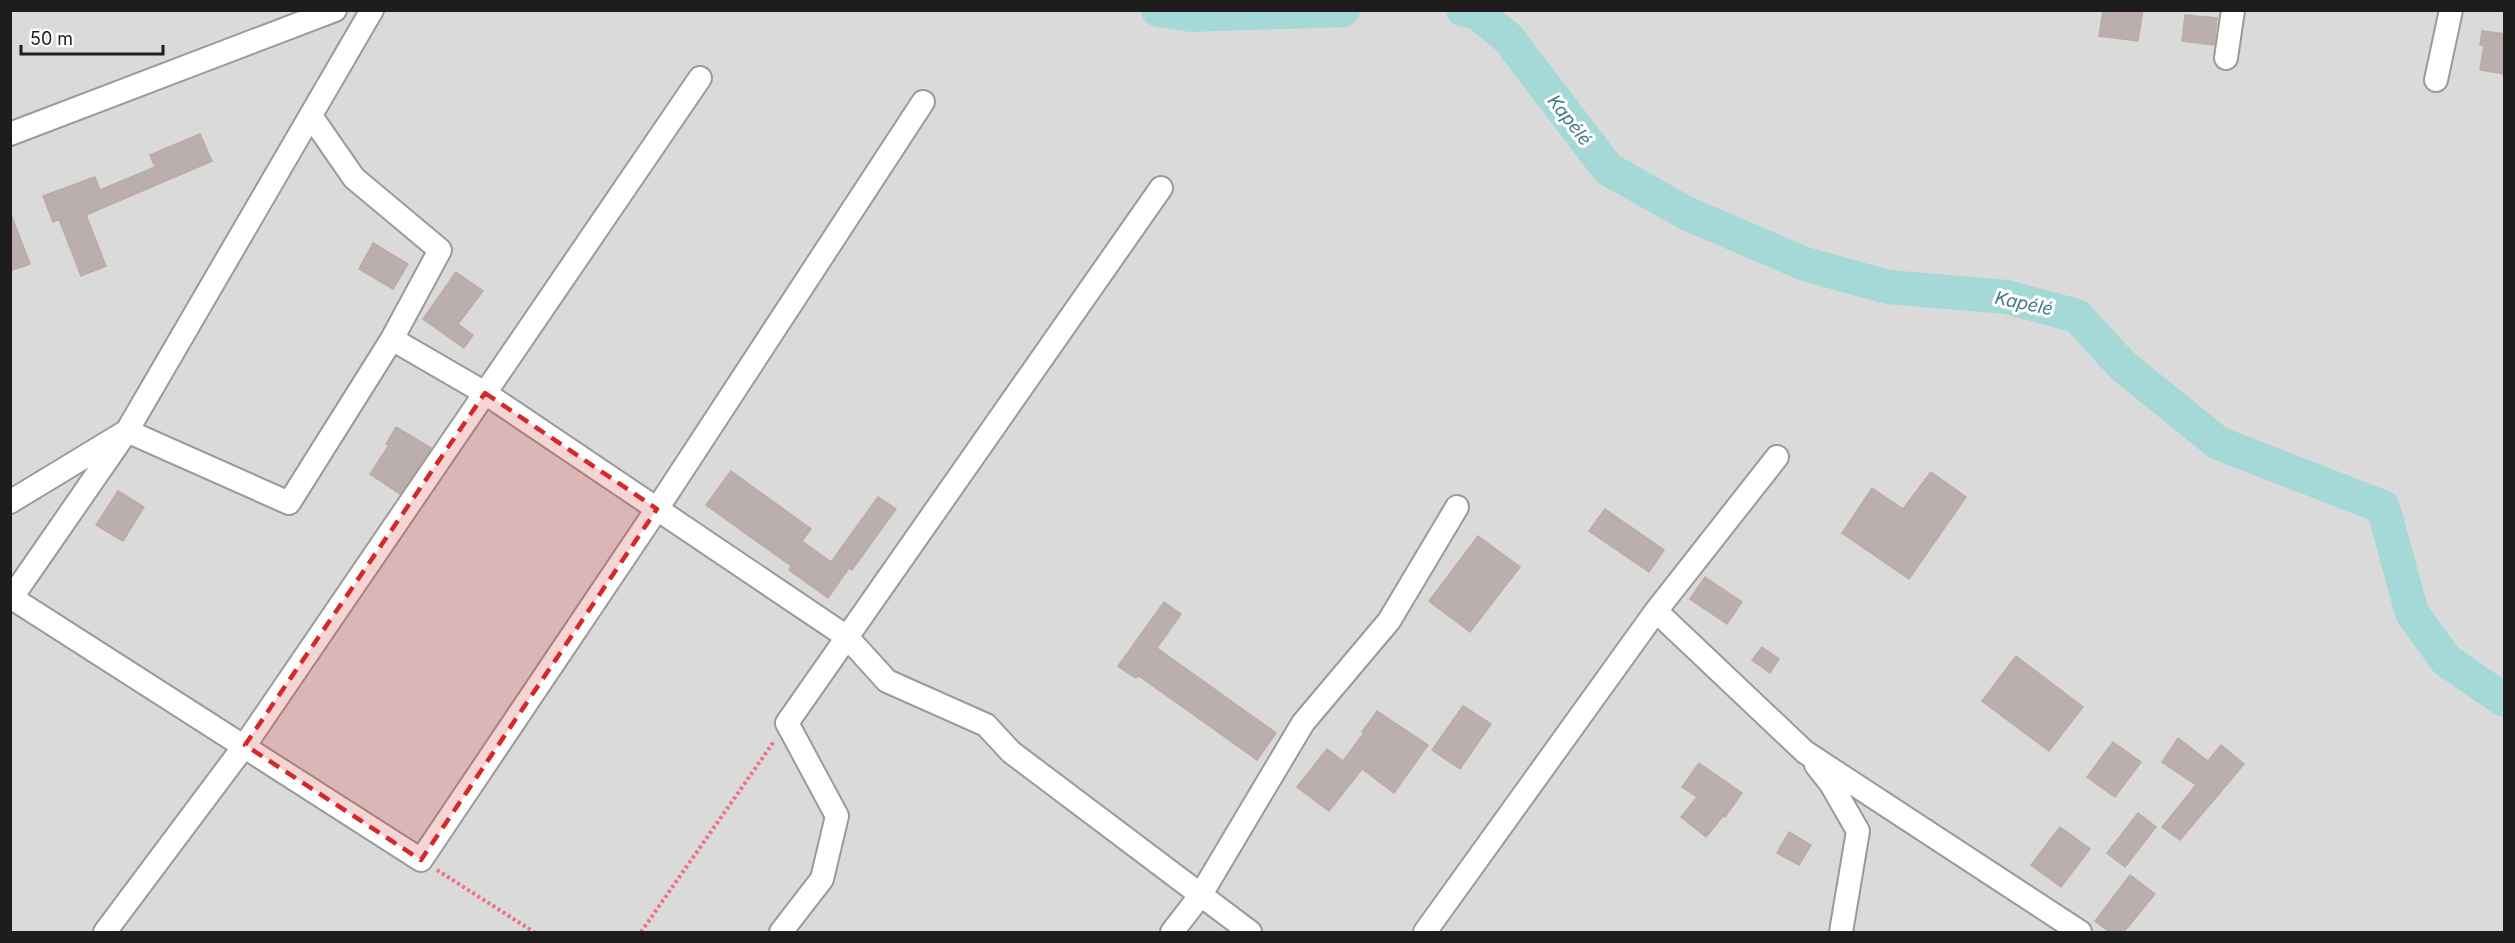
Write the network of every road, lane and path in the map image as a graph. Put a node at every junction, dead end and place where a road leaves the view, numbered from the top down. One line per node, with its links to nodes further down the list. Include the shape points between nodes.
1 (335, 10): 10 (street)
2 (372, 10): 9 (street)
3 (2233, 10): 5 (street)
4 (2451, 10): 7 (street)
5 (2226, 58)
6 (700, 78): 13 (street)
7 (2436, 80)
8 (923, 102): 18 (street)
9 (311, 116): 12 (street, via 354,178 440,250); 14 (street)
10 (10, 134)
11 (1161, 188): 21 (street)
12 (392, 339): 13 (street); 14 (street, via 289,503)
13 (485, 393): 18 (street); 23 (street)
14 (128, 431): 16 (street); 19 (street)
15 (1778, 457): 20 (street)
16 (10, 502)
17 (1457, 507): 26 (street, via 1389,621 1303,723)
18 (657, 509): 21 (street); 25 (street)
19 (11, 599): 23 (street)
20 (1656, 611): 24 (street); 33 (street)
21 (847, 637): 22 (street); 26 (street, via 887,681 986,725 1011,752)
22 (787, 723): 29 (path); 30 (street, via 837,816 822,879)
23 (245, 745): 25 (street); 27 (street)
24 (1805, 752): 34 (street, via 1831,784 1858,831); 35 (street)
25 (422, 860): 28 (path)
26 (1200, 896): 31 (street); 32 (street)
27 (105, 933)
28 (534, 933)
29 (641, 933)
30 (780, 933)
31 (1172, 933)
32 (1250, 933)
33 (1425, 933)
34 (1840, 933)
35 (2080, 933)

